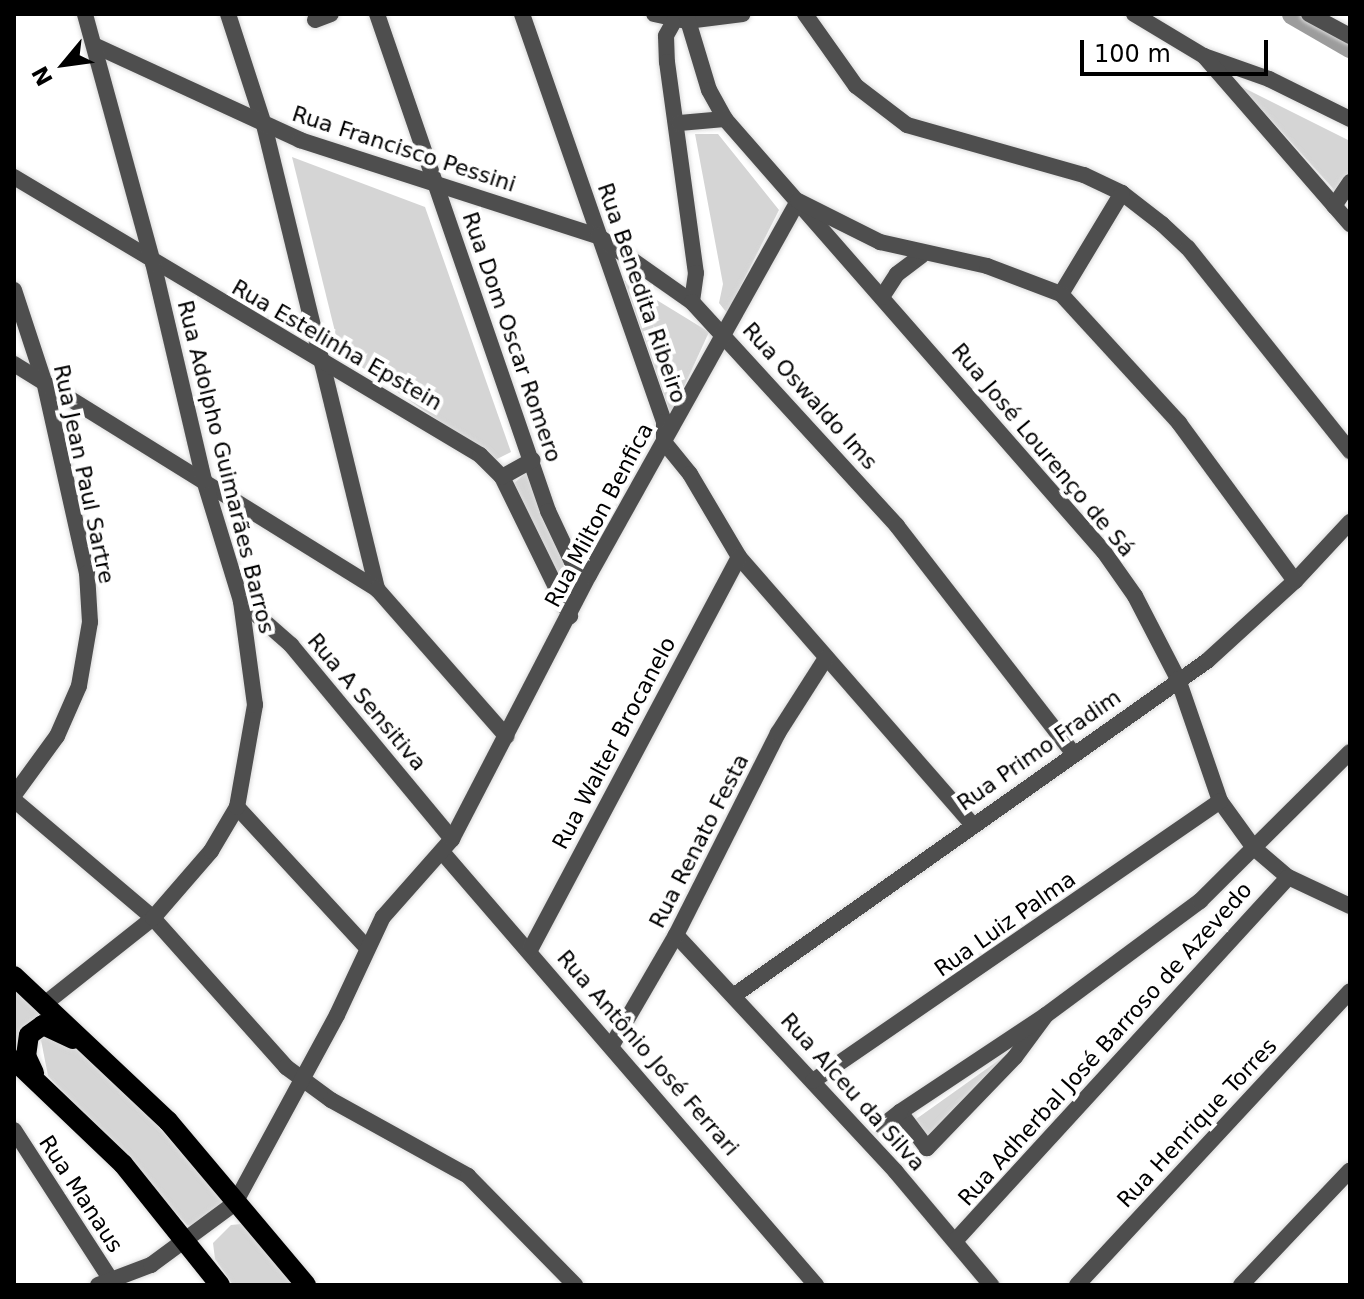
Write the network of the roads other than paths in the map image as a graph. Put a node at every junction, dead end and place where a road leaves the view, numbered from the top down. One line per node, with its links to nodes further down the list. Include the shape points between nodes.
1 (85, 14): 12 (street, Rua Adolpho Guimarães Barros)
2 (228, 14): 17 (street)
3 (377, 14): 19 (street, Rua Dom Oscar Romero)
4 (522, 14): 25 (street, Rua Benedita Ribeiro)
5 (654, 14): 10 (street)
6 (743, 14): 10 (street)
7 (805, 14): 21 (street, via 847,76 907,125 1084,175)
8 (1134, 14): 13 (street)
9 (1309, 14): 11 (street)
10 (681, 17): 14 (street, Rua José Lourenço de Sá); 16 (street, via 666,36)
11 (1350, 36)
12 (96, 46): 17 (street, Rua Francisco Pessini); 27 (street, Rua Adolpho Guimarães Barros)
13 (1204, 56): 15 (street, via 1269,79); 23 (street)
14 (725, 119): 16 (street); 22 (street, Rua José Lourenço de Sá)
15 (1350, 119)
16 (679, 123): 31 (street, via 696,273)
17 (264, 125): 19 (street, Rua Francisco Pessini); 34 (street)
18 (16, 181): 27 (street, Rua Estelinha Epstein)
19 (434, 181): 25 (street, Rua Francisco Pessini); 38 (street, Rua Dom Oscar Romero)
20 (1350, 182): 23 (street)
21 (1122, 193): 29 (street); 37 (street, via 1188,248)
22 (798, 201): 26 (street, via 880,242); 30 (street, Rua José Lourenço de Sá); 32 (street, Rua Milton Benfica)
23 (1334, 206): 24 (street)
24 (1350, 224)
25 (598, 236): 31 (street, Rua Francisco Pessini); 36 (street, Rua Benedita Ribeiro, via 664,422)
26 (922, 255): 29 (street, via 987,266); 30 (street, via 897,274)
27 (153, 263): 34 (street, Rua Estelinha Epstein); 40 (street, Rua Adolpho Guimarães Barros)
28 (14, 290): 35 (street, Rua Jean Paul Sartre)
29 (1061, 294): 44 (street, via 1179,423)
30 (882, 297): 49 (street, Rua José Lourenço de Sá, via 1104,552 1135,596)
31 (692, 302): 32 (street, Rua Oswaldo Ims)
32 (722, 330): 36 (street, Rua Milton Benfica); 52 (street, Rua Oswaldo Ims, via 897,526)
33 (14, 364): 35 (street)
34 (326, 366): 39 (street, Rua Estelinha Epstein, via 480,455); 45 (street)
35 (44, 381): 40 (street); 53 (street, Rua Jean Paul Sartre, via 87,573 88,649 57,736)
36 (664, 442): 42 (street, Rua Benedita Ribeiro, via 690,474); 43 (street, Rua Milton Benfica)
37 (1350, 451)
38 (533, 460): 39 (street); 43 (street, Rua Dom Oscar Romero, via 572,562)
39 (502, 477): 47 (street, Rua Estelinha Epstein)
40 (204, 480): 45 (street); 46 (street, Rua Adolpho Guimarães Barros)
41 (1350, 522): 44 (street, Rua Primo Fradim)
42 (739, 557): 48 (street, Rua Benedita Ribeiro); 64 (street, Rua Walter Brocanelo)
43 (589, 575): 47 (street, Rua Milton Benfica)
44 (1295, 581): 49 (street, Rua Primo Fradim, via 1207,661)
45 (377, 589): 50 (street)
46 (241, 601): 55 (street, Rua Adolpho Guimarães Barros, via 255,705); 57 (street, Rua A Sensitiva, via 291,645)
47 (570, 616): 50 (street, Rua Milton Benfica)
48 (826, 658): 56 (street, Rua Benedita Ribeiro); 62 (street, Rua Renato Festa, via 778,733)
49 (1178, 679): 52 (street, Rua Primo Fradim); 54 (street, Rua José Lourenço de Sá)
50 (506, 736): 57 (street, Rua Milton Benfica)
51 (1350, 752): 58 (street)
52 (1073, 753): 56 (street, Rua Primo Fradim)
53 (14, 798): 61 (street)
54 (1220, 801): 58 (street, Rua José Lourenço de Sá); 75 (street, Rua Luiz Palma)
55 (237, 807): 61 (street, Rua Adolpho Guimarães Barros, via 211,851); 63 (street)
56 (971, 823): 67 (street, Rua Primo Fradim)
57 (448, 846): 63 (street, Rua Milton Benfica, via 383,917); 64 (street, Rua Antônio José Ferrari)
58 (1254, 848): 59 (street, Rua José Lourenço de Sá); 69 (street, via 1211,892)
59 (1288, 877): 60 (street, Rua José Lourenço de Sá); 83 (street, Rua Adherbal José Barroso de Azevedo)
60 (1350, 906)
61 (153, 918): 68 (street, Rua Adolpho Guimarães Barros); 74 (street, via 264,1045)
62 (676, 935): 67 (street, Rua Alceu da Silva); 70 (street, Rua Renato Festa)
63 (367, 948): 74 (street, Rua Milton Benfica)
64 (530, 950): 70 (street, Rua Antônio José Ferrari)
65 (14, 976): 68 (main road)
66 (1350, 991): 91 (street, Rua Henrique Torres)
67 (736, 994): 75 (street, Rua Alceu da Silva)
68 (47, 1002): 71 (main road)
69 (1046, 1015): 76 (street); 76 (street, via 932,1148)
70 (612, 1045): 89 (street, Rua Antônio José Ferrari)
71 (93, 1052): 73 (main road, via 54,1026 43,1025 25,1045); 81 (main road, via 168,1121)
72 (14, 1060): 73 (main road)
73 (35, 1075): 84 (main road, via 123,1164)
74 (302, 1079): 80 (street, Rua Milton Benfica); 88 (street, via 468,1176)
75 (813, 1081): 83 (street, Rua Alceu da Silva)
76 (900, 1112): 77 (street)
77 (882, 1126)
78 (14, 1130): 85 (street, Rua Manaus)
79 (1350, 1170): 92 (street)
80 (249, 1177): 81 (street, via 229,1184); 82 (street, Rua Milton Benfica)
81 (216, 1180): 82 (main road)
82 (235, 1203): 84 (street); 87 (main road)
83 (955, 1241): 90 (street, Rua Alceu da Silva)
84 (185, 1242): 85 (street, via 151,1265); 86 (main road)
85 (104, 1283)
86 (220, 1285)
87 (306, 1285)
88 (575, 1285)
89 (816, 1285)
90 (991, 1285)
91 (1077, 1285)
92 (1241, 1285)

